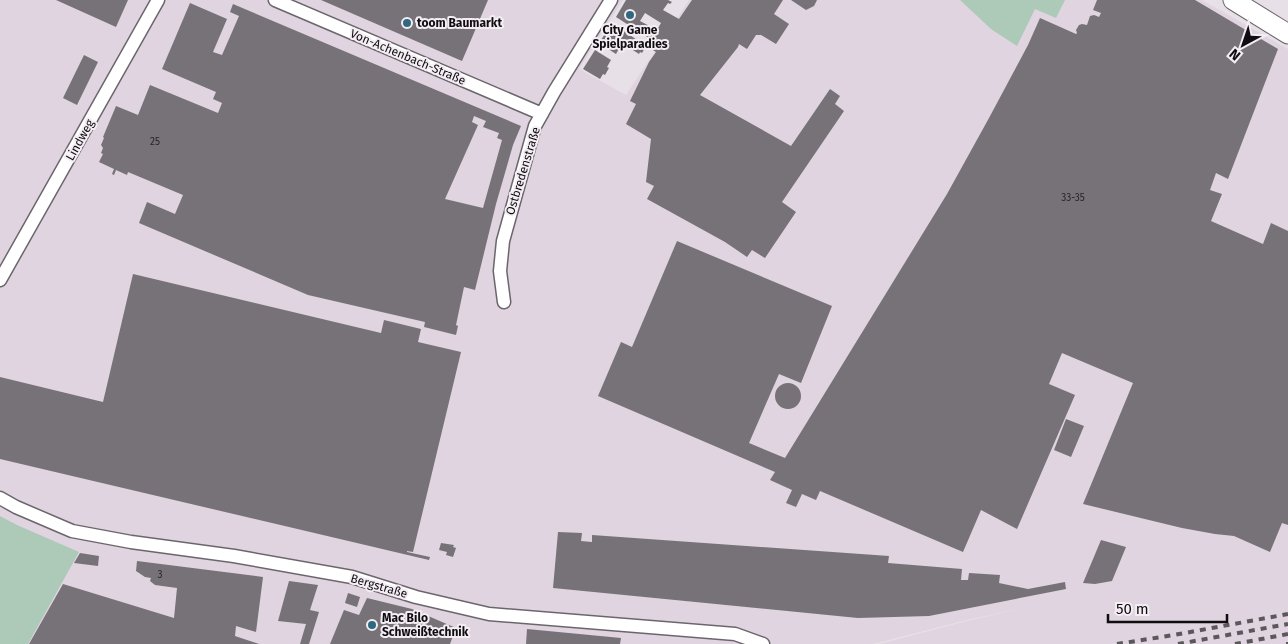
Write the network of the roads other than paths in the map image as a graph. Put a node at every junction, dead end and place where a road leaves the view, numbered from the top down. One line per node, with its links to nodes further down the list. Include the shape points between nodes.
1 (158, 0): 7 (street, Lindweg)
2 (275, 0): 6 (street, Von-Achenbach-Straße)
3 (611, 0): 6 (street, Ostbredenstraße)
4 (1232, 0): 5 (street)
5 (1288, 34)
6 (542, 114): 8 (street, Ostbredenstraße, via 535,126 505,235 500,271)
7 (0, 280)
8 (504, 302)
9 (0, 498): 10 (street, Bergstraße, via 72,531 352,577 416,597 489,614 735,634)
10 (763, 644)

